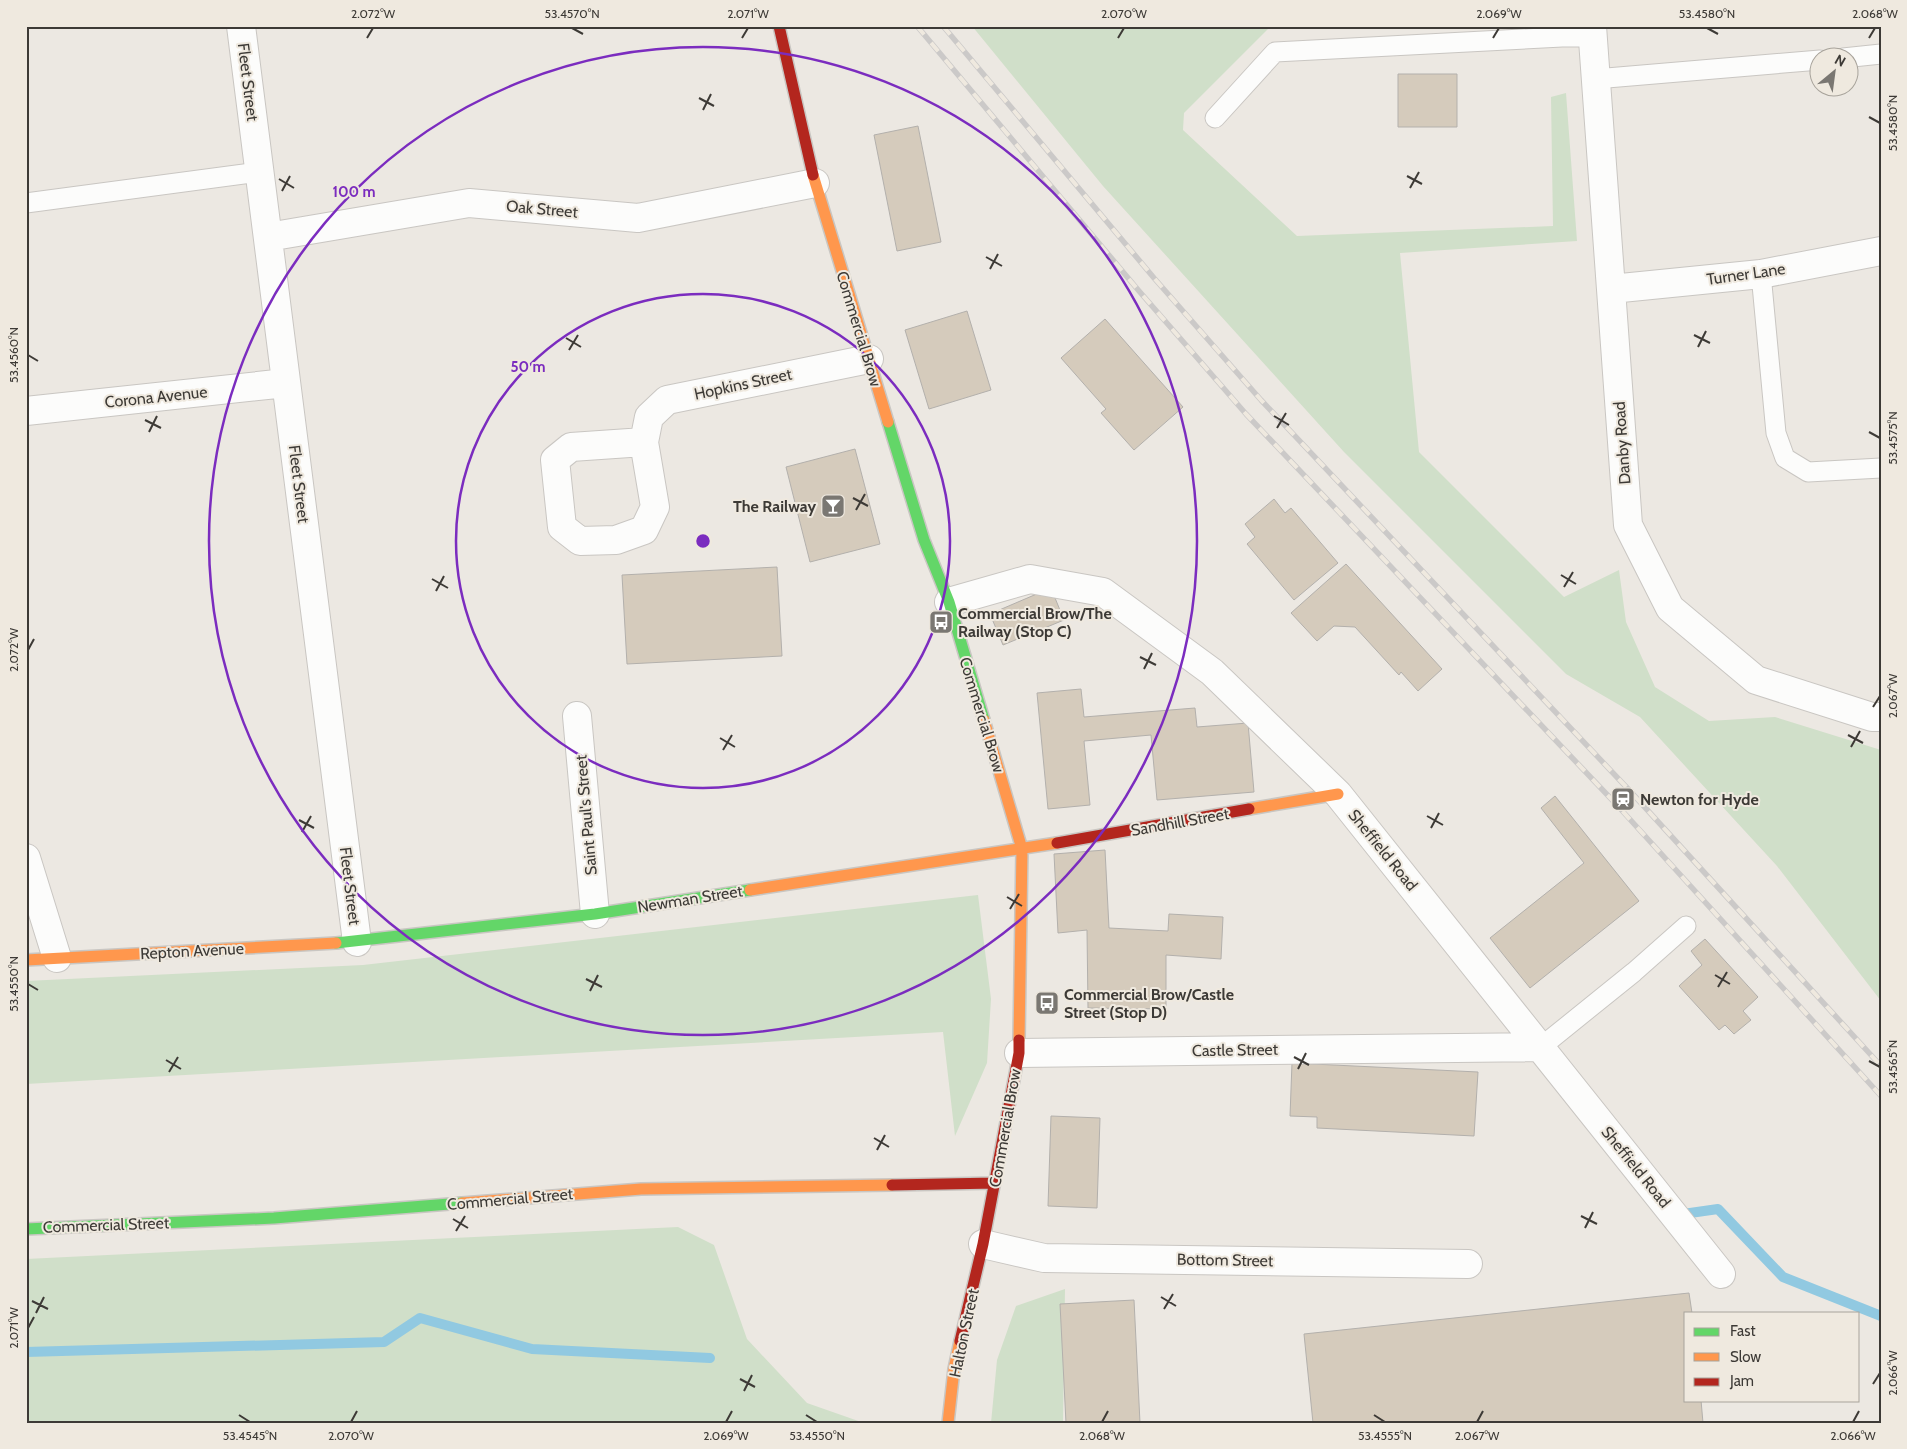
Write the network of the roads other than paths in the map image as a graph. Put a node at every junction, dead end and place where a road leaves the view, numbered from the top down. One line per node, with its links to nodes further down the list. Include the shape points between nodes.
1 (241, 26): 9 (street, Fleet Street)
2 (779, 26): 10 (street, Commercial Brow)
3 (1592, 32): 7 (street, Danby Road); 8 (lane, via 1562,37 1275,52)
4 (1881, 54): 5 (lane)
5 (1860, 56)
6 (1810, 61): 7 (lane)
7 (1595, 79): 15 (street, Danby Road)
8 (1216, 118)
9 (259, 172): 11 (lane); 12 (street, Fleet Street)
10 (815, 183): 12 (street, Oak Street, via 638,218 469,203); 16 (street, Commercial Brow)
11 (26, 203)
12 (268, 237): 17 (street, Fleet Street)
13 (1881, 251): 14 (street, Turner Lane)
14 (1761, 274): 15 (street, Turner Lane); 20 (lane, via 1776,433 1785,458 1808,472)
15 (1611, 289): 23 (street, Danby Road, via 1628,525 1670,608 1756,680 1872,717)
16 (868, 359): 19 (street, Hopkins Street, via 667,400 649,417); 21 (street, Commercial Brow, via 924,540)
17 (286, 383): 18 (street, Corona Avenue); 29 (street, Fleet Street)
18 (26, 411)
19 (644, 442)
20 (1881, 468)
21 (948, 602): 24 (street, Sheffield Road, via 1030,579 1103,592 1212,672); 25 (street, Commercial Brow)
22 (577, 716): 27 (street, Saint Paul's Street)
23 (1881, 717)
24 (1338, 794): 25 (street, Sandhill Street); 32 (street, Sheffield Road)
25 (1022, 849): 27 (street, Newman Street); 33 (street, Commercial Brow)
26 (26, 858): 30 (street)
27 (595, 914): 29 (street, Newman Street)
28 (1686, 926): 32 (lane)
29 (357, 942): 30 (street, Repton Avenue)
30 (57, 958): 31 (street, Repton Avenue)
31 (26, 960)
32 (1540, 1047): 33 (street, Castle Street); 38 (street, Sheffield Road)
33 (1019, 1052): 34 (street, Commercial Brow)
34 (995, 1183): 35 (street, Commercial Street, via 641,1189 274,1218); 36 (street, Commercial Brow)
35 (26, 1229)
36 (984, 1244): 37 (street, Bottom Street, via 1044,1258); 39 (street, Halton Street, via 954,1369)
37 (1468, 1264)
38 (1721, 1274)
39 (948, 1423)

